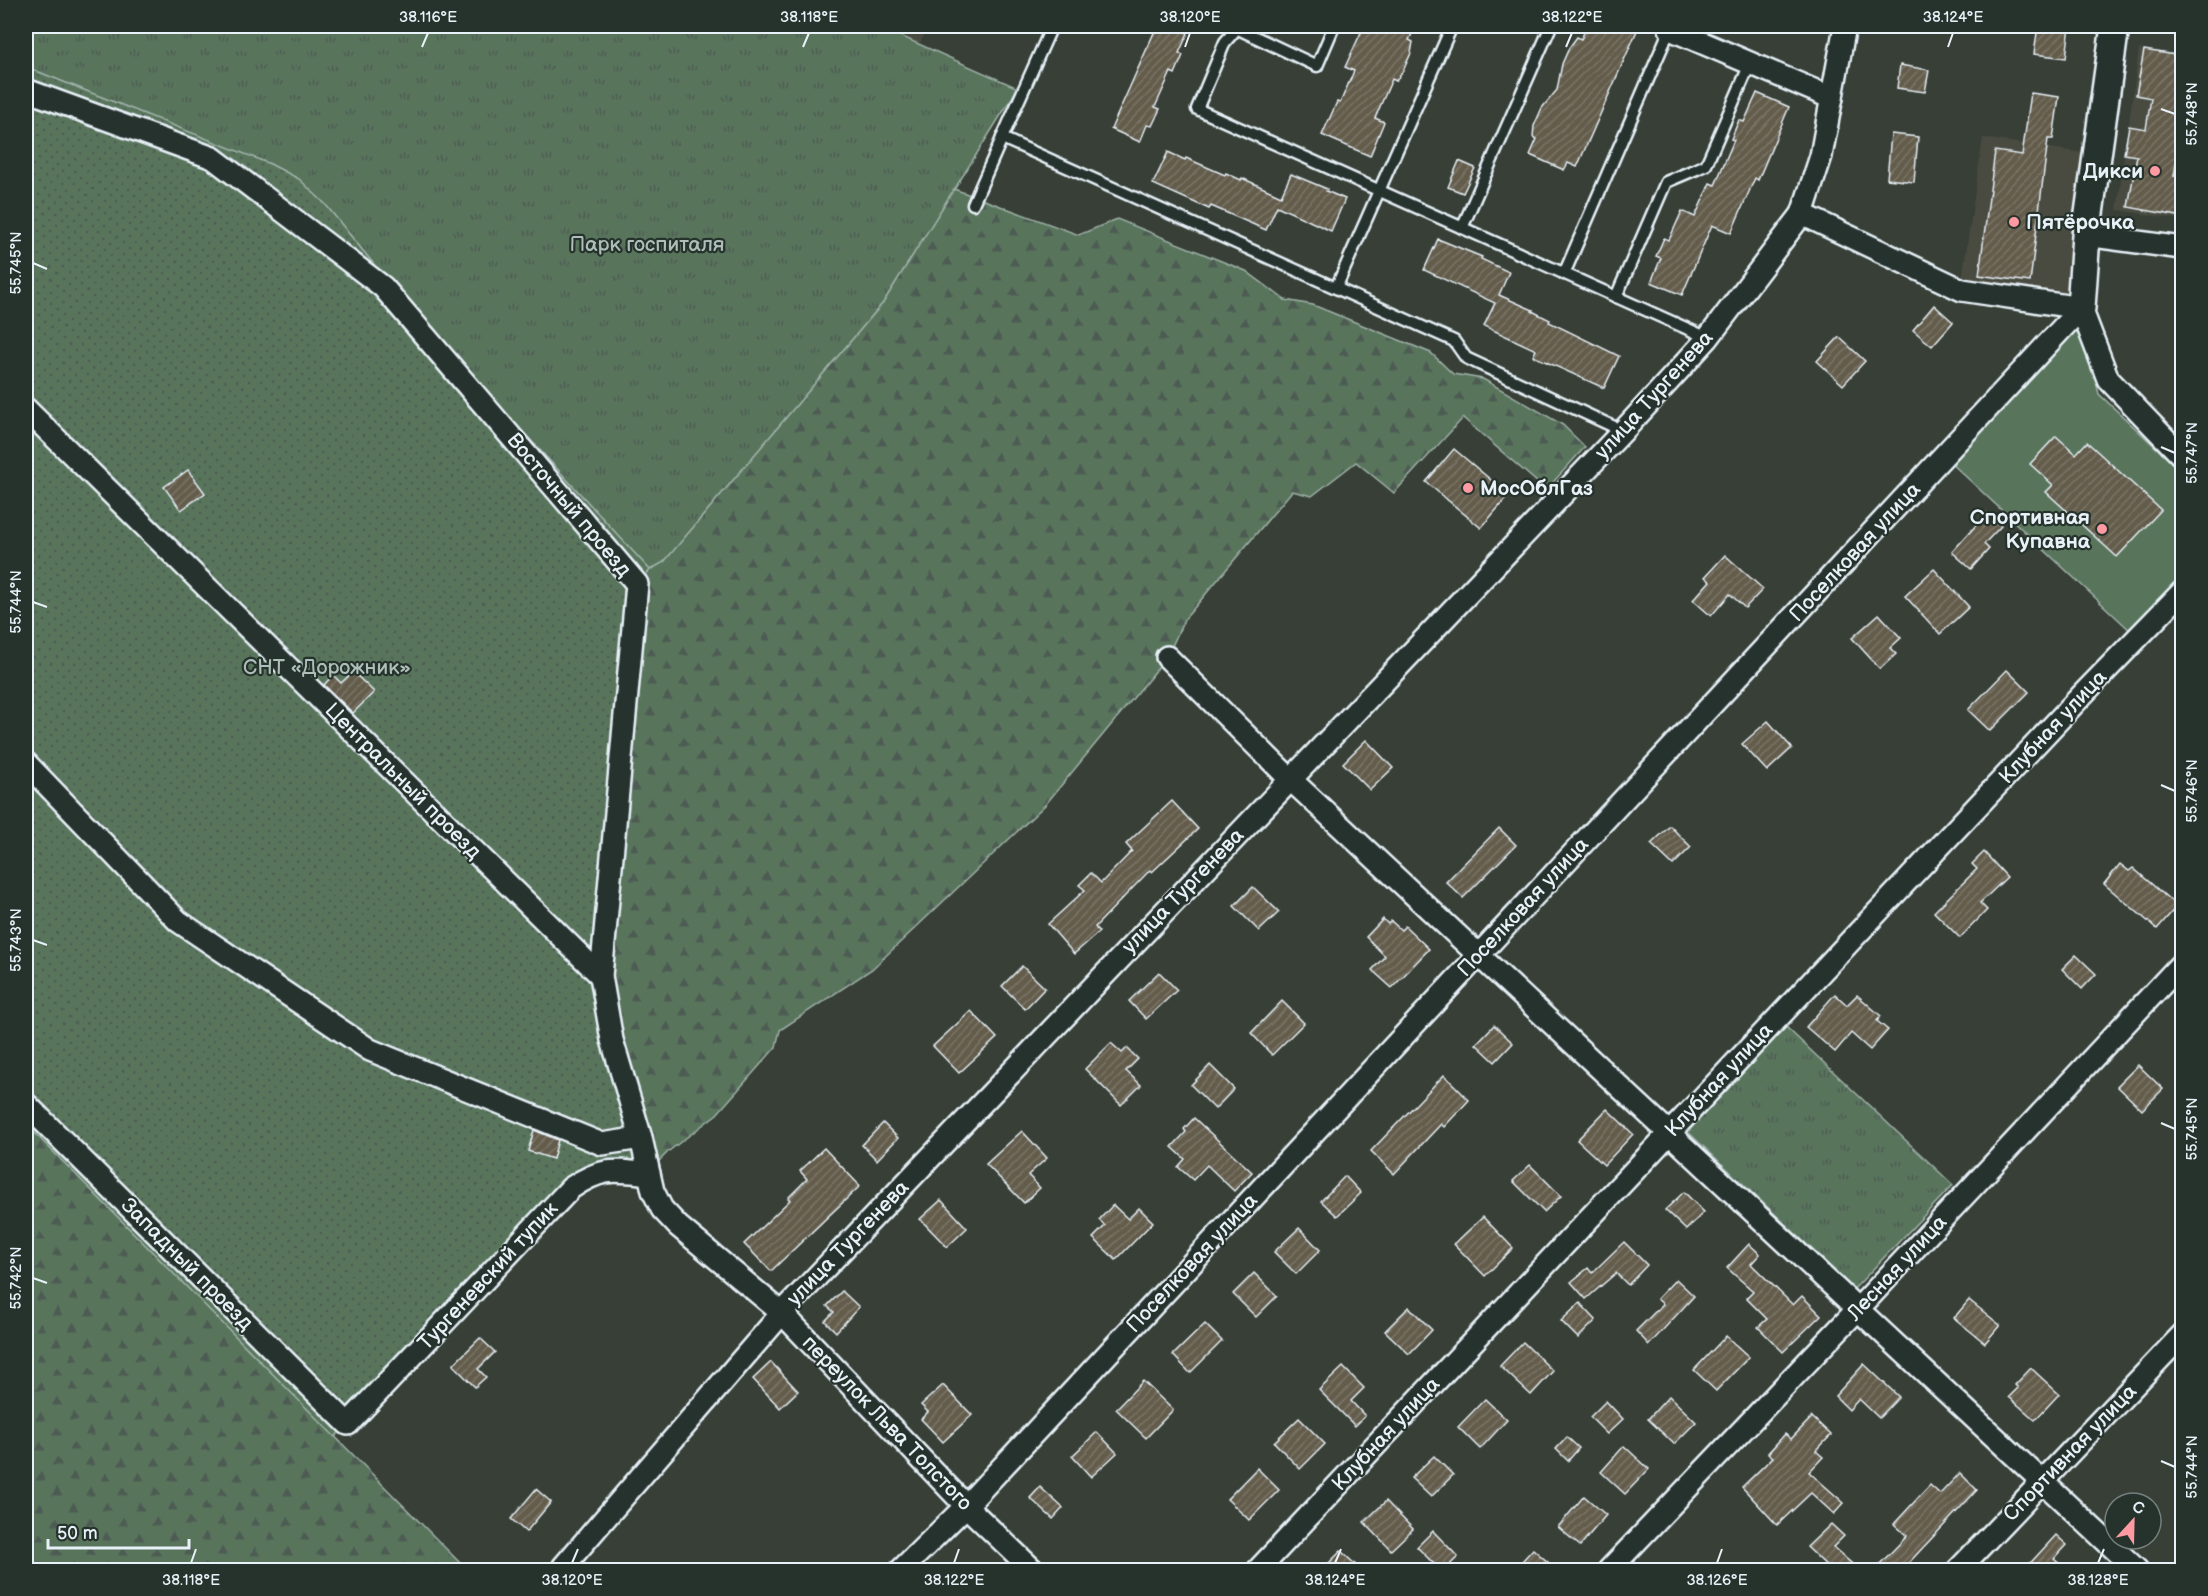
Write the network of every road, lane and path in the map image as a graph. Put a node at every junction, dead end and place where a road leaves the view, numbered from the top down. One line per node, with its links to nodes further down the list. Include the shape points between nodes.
1 (1052, 26): 12 (lane)
2 (1236, 26): 3 (lane, via 1317,66); 13 (lane, via 1225,42 1197,109)
3 (1334, 26)
4 (1452, 26): 13 (lane)
5 (1551, 26): 16 (lane)
6 (1845, 26): 11 (street, улица Тургенева)
7 (2115, 26): 17 (street)
8 (1670, 27): 9 (street); 19 (lane)
9 (1750, 64): 11 (street); 21 (lane, via 1706,165 1666,182)
10 (26, 90): 33 (street, Восточный проезд, via 213,158 383,287 637,585)
11 (1832, 98): 15 (street, улица Тургенева, via 1821,156)
12 (1002, 138): 14 (lane); 20 (lane)
13 (1379, 191): 16 (lane); 20 (lane)
14 (973, 204)
15 (1802, 214): 22 (street, via 1962,290); 23 (street, улица Тургенева)
16 (1462, 228): 19 (lane)
17 (2086, 235): 18 (street); 22 (street)
18 (2182, 248)
19 (1564, 274): 21 (lane)
20 (1336, 288): 25 (lane, via 1454,341 1466,358)
21 (1616, 297): 23 (lane)
22 (2081, 308): 26 (street, via 2108,379); 31 (street, Поселковая улица)
23 (1708, 338): 25 (street, улица Тургенева)
24 (26, 409): 33 (street, Центральный проезд)
25 (1623, 431): 30 (street, улица Тургенева)
26 (2182, 456)
27 (2182, 592): 35 (street, Клубная улица)
28 (1167, 657): 30 (street)
29 (26, 763): 36 (street, via 178,921 370,1050 602,1144)
30 (1289, 778): 31 (street); 39 (street, улица Тургенева)
31 (1479, 955): 35 (street); 43 (street, Поселковая улица)
32 (2182, 963): 38 (street, Лесная улица)
33 (601, 976): 36 (street, Восточный проезд, via 612,1040)
34 (26, 1104): 41 (street, Западный проезд)
35 (1669, 1133): 38 (street); 47 (street, Клубная улица)
36 (641, 1138): 37 (street, Восточный проезд)
37 (649, 1172): 39 (street, переулок Льва Толстого, via 662,1209 678,1226); 41 (street, Тургеневский тупик, via 598,1173 571,1188)
38 (1858, 1310): 42 (street); 48 (street, Лесная улица)
39 (782, 1313): 43 (street, переулок Льва Толстого); 44 (street, улица Тургенева)
40 (2182, 1335): 42 (street, Спортивная улица)
41 (348, 1424)
42 (2043, 1482): 49 (street, Спортивная улица); 50 (street)
43 (966, 1506): 45 (street, Поселковая улица); 46 (street, переулок Льва Толстого)
44 (563, 1567)
45 (901, 1570)
46 (1033, 1570)
47 (1258, 1570)
48 (1609, 1570)
49 (1958, 1570)
50 (2137, 1570)

